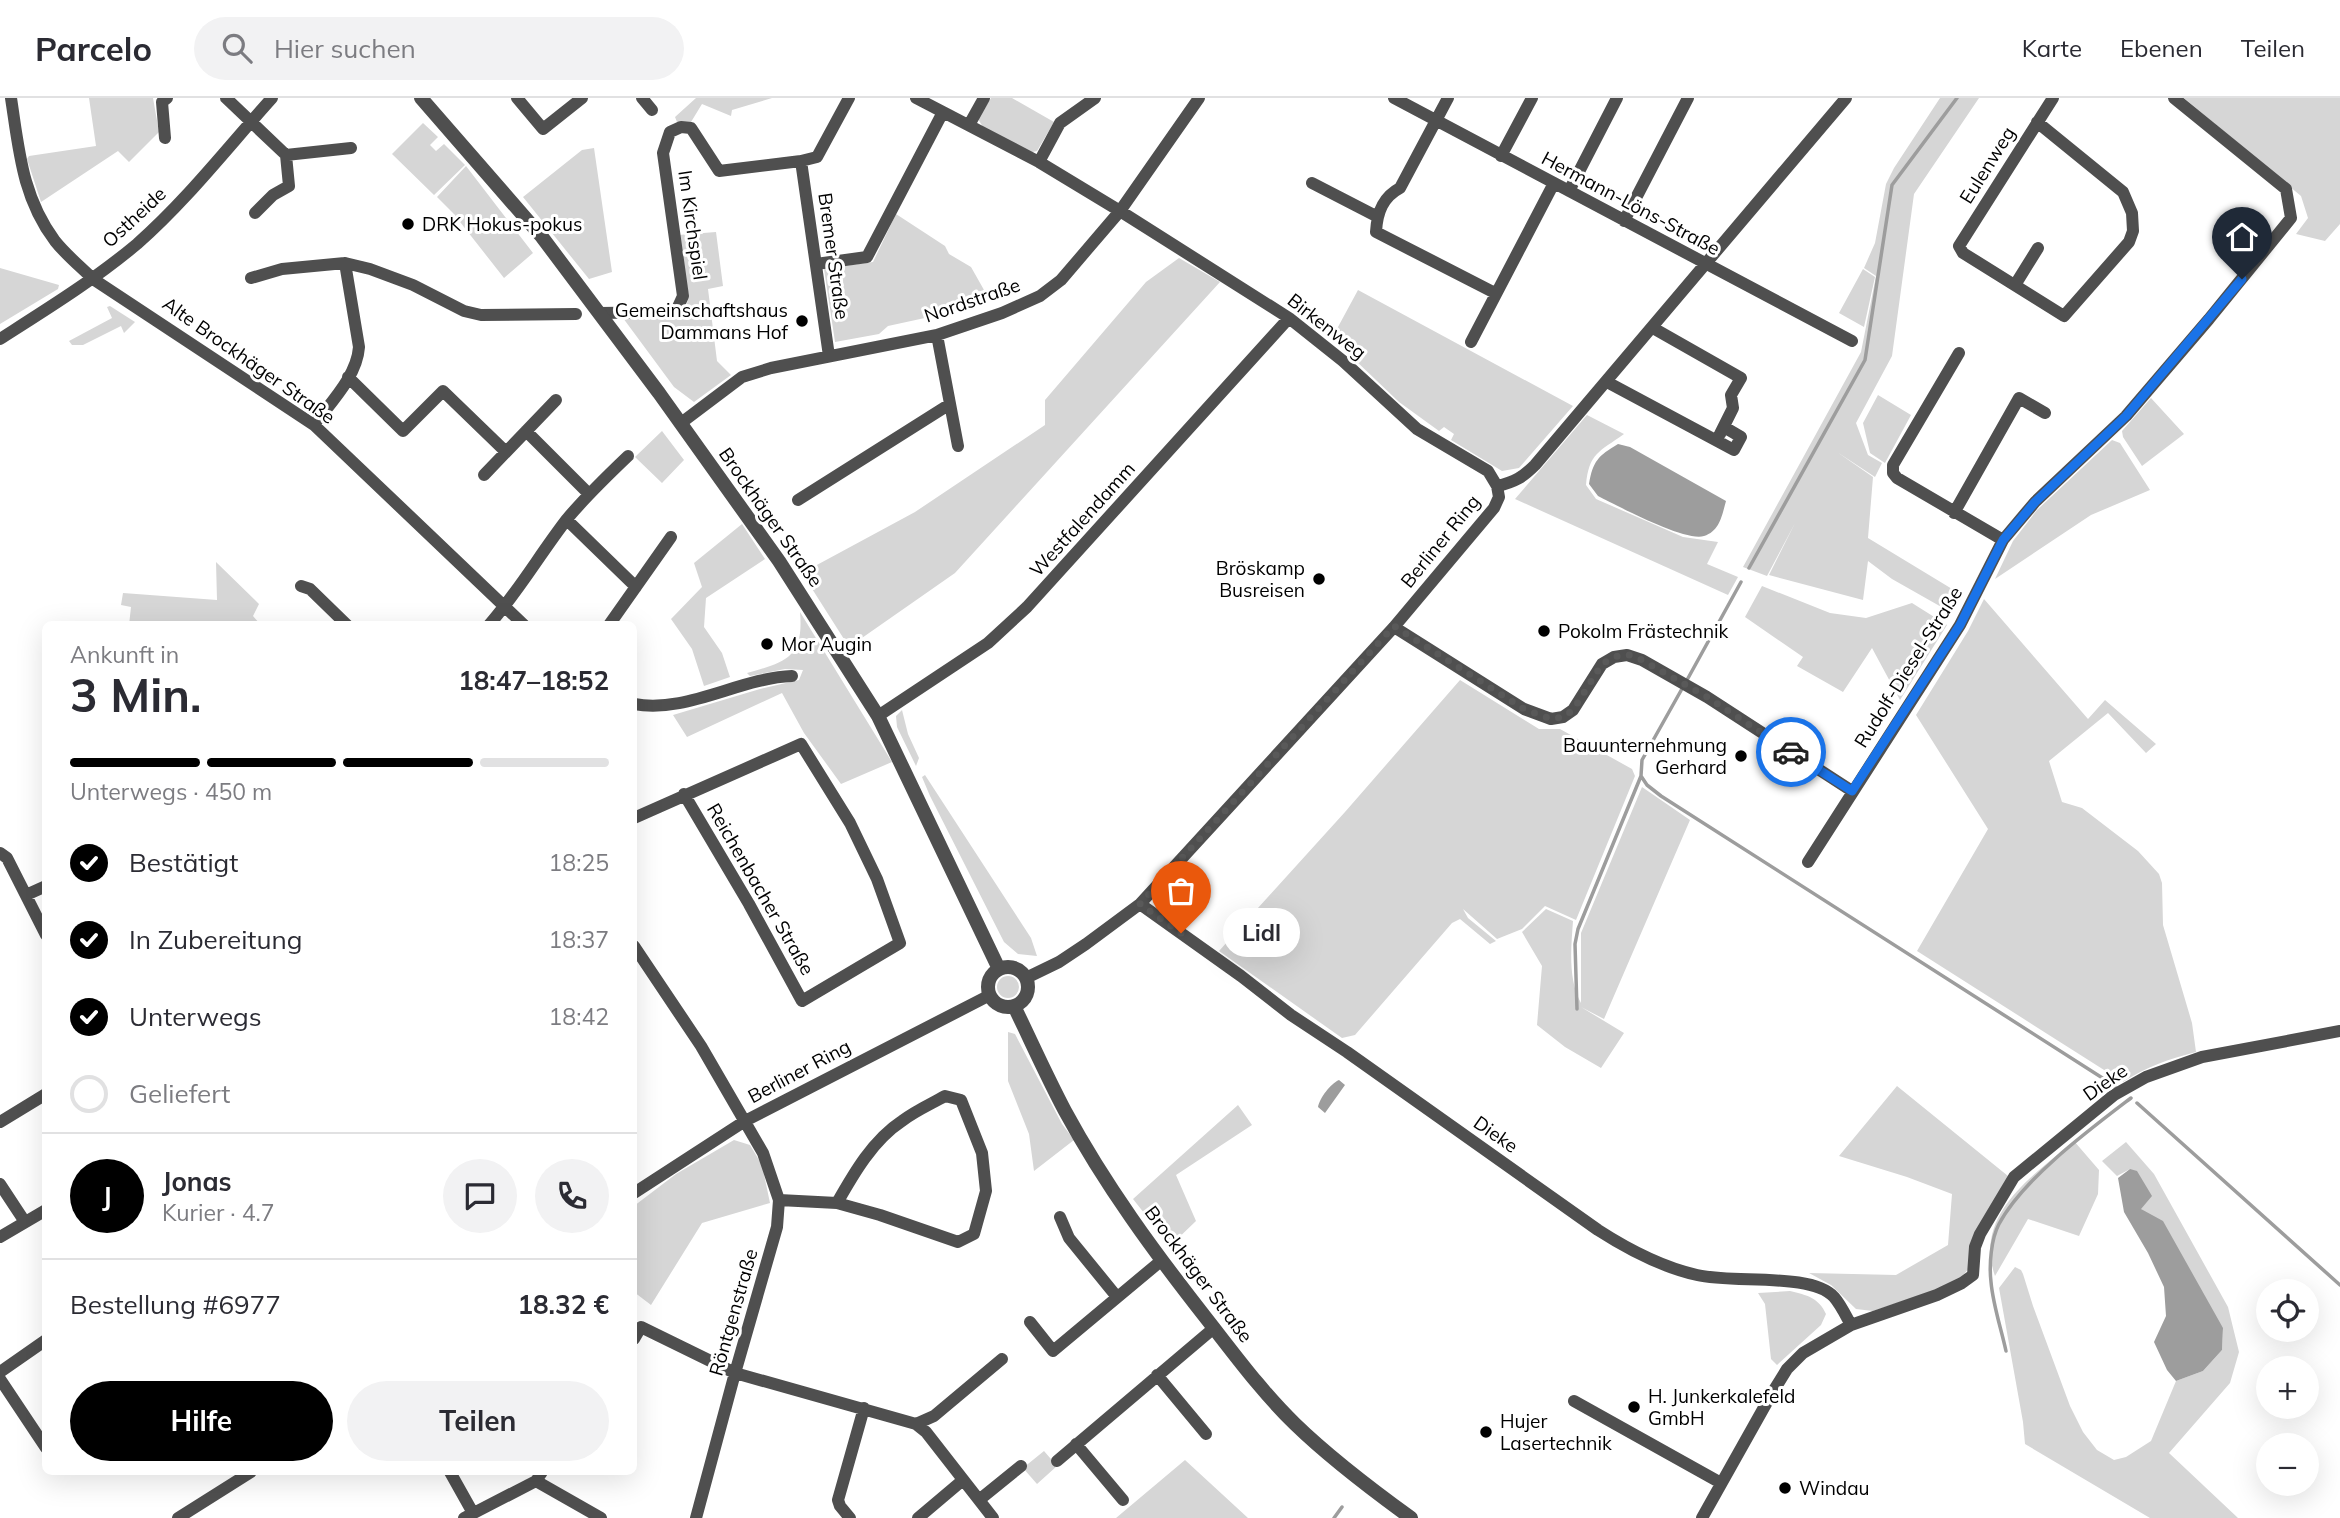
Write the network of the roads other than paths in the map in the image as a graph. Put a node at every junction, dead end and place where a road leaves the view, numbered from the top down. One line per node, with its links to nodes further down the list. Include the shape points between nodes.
1 (12, 98): 48 (street, Alte Brockhäger Straße, via 31,199 56,242)
2 (167, 98): 30 (street, via 162,102)
3 (226, 98): 25 (street)
4 (272, 98): 25 (street, Ostheide)
5 (415, 98): 29 (street, Brockhäger Straße)
6 (421, 98): 29 (street, Brockhäger Straße)
7 (517, 98): 8 (street, via 543,130)
8 (582, 98)
9 (642, 98): 23 (street)
10 (849, 98): 34 (street, via 817,157)
11 (916, 98): 24 (street, Birkenweg)
12 (984, 98): 28 (street)
13 (1095, 98): 35 (street, via 1059,123)
14 (1199, 98): 39 (street, Nordstraße)
15 (1394, 98): 26 (street, Hermann-Löns-Straße)
16 (1448, 98): 26 (street)
17 (1532, 98): 33 (street)
18 (1618, 98): 38 (street)
19 (1688, 98): 42 (street)
20 (1846, 98): 46 (street, Berliner Ring)
21 (2053, 98): 27 (street, Eulenweg)
22 (2174, 98): 81 (street, Rudolf-Diesel-Straße, via 2286,189 2291,218 2126,416 2035,502)
23 (652, 110)
24 (943, 112): 28 (street, Birkenweg); 45 (street, via 867,257)
25 (251, 121): 32 (street); 48 (street, Ostheide, via 176,207)
26 (1436, 121): 33 (street, Hermann-Löns-Straße); 41 (street, via 1400,188 1388,194)
27 (2037, 122): 49 (street, Eulenweg, via 1959,246); 49 (street, via 2123,192 2132,213 2133,231 2117,259 2064,316)
28 (969, 125): 35 (street, Birkenweg)
29 (447, 128): 51 (street, Brockhäger Straße, via 542,237)
30 (165, 138)
31 (351, 148): 32 (street)
32 (285, 155): 40 (street, via 289,186)
33 (1502, 156): 37 (street, Hermann-Löns-Straße)
34 (801, 161): 45 (street, Bremer Straße); 51 (street, Im Kirchspiel, via 719,171 691,128 670,132 663,153 683,296 672,312)
35 (1039, 162): 39 (street, Birkenweg)
36 (1312, 183): 41 (street)
37 (1554, 183): 38 (street, Hermann-Löns-Straße); 50 (street)
38 (1569, 191): 42 (street, Hermann-Löns-Straße)
39 (1120, 211): 53 (street, Birkenweg); 55 (street, Nordstraße, via 1061,280 1041,296)
40 (255, 213)
41 (1376, 216): 50 (street, via 1376,232)
42 (1624, 221): 46 (street, Hermann-Löns-Straße)
43 (2038, 248): 49 (street)
44 (345, 263): 47 (street, via 282,269); 52 (street, via 413,285 481,315); 61 (street, via 359,347)
45 (816, 264): 60 (street, Bremer Straße)
46 (1705, 264): 54 (street, Berliner Ring); 57 (street, Hermann-Löns-Straße)
47 (251, 278)
48 (93, 279): 56 (street, Ostheide); 67 (street, Alte Brockhäger Straße)
49 (2015, 285)
50 (1495, 293): 58 (street)
51 (600, 313): 66 (street, Brockhäger Straße)
52 (576, 314)
53 (1289, 318): 75 (street, Birkenweg, via 1417,429 1488,471); 92 (street, Westfalendamm, via 1027,607 988,643)
54 (1653, 328): 62 (street, Berliner Ring); 68 (street, via 1741,378 1731,396 1733,408)
55 (937, 335): 60 (street, Nordstraße); 64 (street)
56 (0, 339)
57 (1852, 341)
58 (1471, 342)
59 (1959, 353): 78 (street, via 1893,465 1897,478)
60 (829, 356): 66 (street, Nordstraße, via 742,377)
61 (348, 377): 67 (street); 72 (street, via 403,431 443,391)
62 (1607, 382): 70 (street); 75 (street, Berliner Ring, via 1523,477)
63 (556, 400): 69 (street)
64 (950, 404): 71 (street); 77 (street)
65 (2045, 413): 78 (street, via 2019,398)
66 (681, 423): 92 (street, Brockhäger Straße, via 764,538)
67 (314, 425): 84 (street, Alte Brockhäger Straße)
68 (1724, 427): 70 (street); 70 (street, via 1741,437 1734,450)
69 (526, 431): 72 (street); 76 (street)
70 (1716, 440)
71 (958, 446)
72 (506, 452): 74 (street)
73 (628, 456): 76 (street)
74 (484, 475)
75 (1497, 486): 89 (street, Berliner Ring, via 1494,508)
76 (589, 494): 79 (street)
77 (798, 500)
78 (1954, 513): 81 (street)
79 (567, 520): 83 (street); 84 (street)
80 (671, 537): 83 (street)
81 (2003, 540): 93 (street, Rudolf-Diesel-Straße, via 1960,625)
82 (301, 586): 85 (street)
83 (636, 587): 88 (street)
84 (505, 607): 86 (street); 87 (street, Alte Brockhäger Straße)
85 (343, 621)
86 (493, 621)
87 (520, 621)
88 (612, 621)
89 (1394, 626): 93 (street, via 1524,709 1551,719 1573,710 1602,664 1627,654 1678,680); 100 (street, Berliner Ring)
90 (792, 676): 91 (street, via 763,679 668,705)
91 (637, 704)
92 (878, 716): 103 (street, Brockhäger Straße)
93 (1852, 791): 97 (street, Rudolf-Diesel-Straße)
94 (684, 794): 94 (street, Reichenbacher Straße, via 801,744 849,823 900,943 802,1001); 95 (street, Reichenbacher Straße)
95 (637, 817)
96 (0, 853): 99 (street)
97 (1808, 862)
98 (42, 888): 99 (street)
99 (26, 895): 101 (street)
100 (1140, 904): 104 (street, Berliner Ring, via 1059,962); 122 (street, Dieke, via 1628,1249 1698,1276 1812,1283 1834,1297)
101 (42, 927)
102 (637, 950): 109 (street, Röntgenstraße)
103 (999, 969): 104 (street, via 1017,969); 105 (street, via 990,977)
104 (1026, 978): 106 (street, via 1028,991)
105 (990, 995): 106 (street, via 998,1003); 109 (street, Berliner Ring)
106 (1014, 1006): 119 (street, Brockhäger Straße, via 1066,1113)
107 (2340, 1031): 122 (street, Dieke, via 2202,1057 2146,1077 2114,1095 2014,1177 1980,1234 1973,1275 1937,1295)
108 (42, 1096): 110 (street)
109 (745, 1121): 112 (street, Berliner Ring); 113 (street, Röntgenstraße, via 763,1153)
110 (0, 1122)
111 (0, 1184): 117 (street)
112 (637, 1191)
113 (779, 1200): 114 (street); 128 (street, Röntgenstraße, via 777,1227)
114 (837, 1203): 114 (street, via 958,1242 974,1234 986,1191 982,1153 961,1100 945,1096 900,1122 871,1150)
115 (42, 1212): 117 (street)
116 (1060, 1217): 120 (street, via 1069,1238)
117 (25, 1222): 118 (street)
118 (0, 1237)
119 (1161, 1260): 120 (street); 123 (street, Brockhäger Straße)
120 (1117, 1297): 121 (street, via 1053,1351)
121 (1030, 1322)
122 (1851, 1325): 143 (street, via 1803,1353 1787,1369)
123 (1214, 1328): 129 (street); 153 (street, Brockhäger Straße, via 1297,1426)
124 (637, 1334): 128 (street, via 641,1327)
125 (42, 1343): 127 (street)
126 (1002, 1359): 133 (street, via 934,1416)
127 (0, 1372)
128 (735, 1373): 132 (street); 146 (street, Röntgenstraße)
129 (1157, 1375): 134 (street); 136 (street)
130 (0, 1379): 135 (street)
131 (1574, 1401): 143 (street)
132 (864, 1408): 133 (street); 150 (street, via 838,1500)
133 (916, 1424): 142 (street)
134 (1206, 1434)
135 (42, 1442)
136 (1076, 1444): 137 (street); 145 (street)
137 (1057, 1461)
138 (1021, 1466): 144 (street)
139 (246, 1475): 148 (street)
140 (451, 1475): 147 (street)
141 (539, 1476): 147 (street); 149 (street)
142 (963, 1480): 144 (street); 151 (street)
143 (1721, 1483): 154 (street)
144 (979, 1500): 152 (street)
145 (1123, 1500)
146 (702, 1515)
147 (469, 1516)
148 (178, 1518)
149 (601, 1518)
150 (850, 1518)
151 (918, 1518)
152 (993, 1518)
153 (1411, 1518)
154 (1702, 1518)

